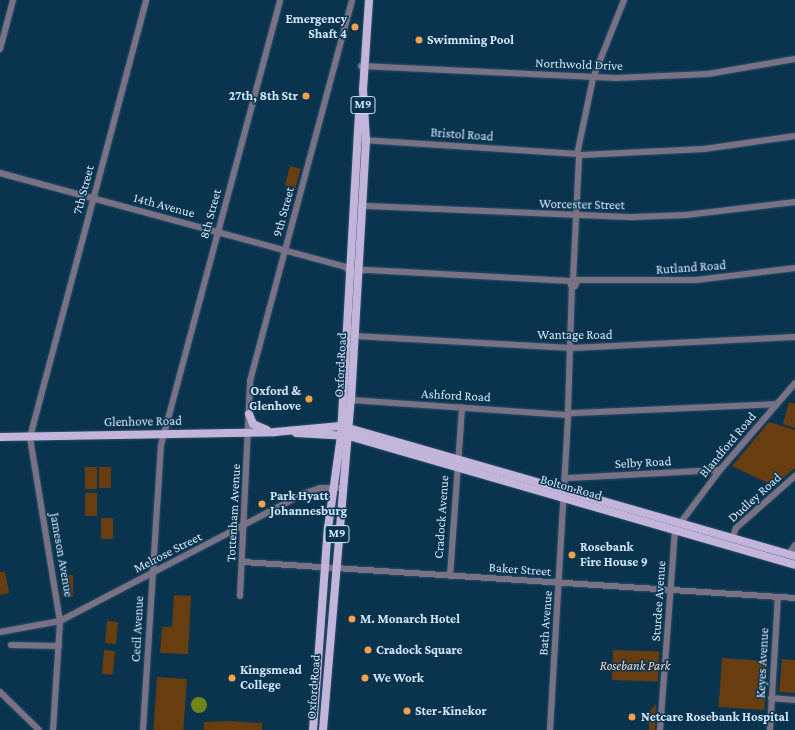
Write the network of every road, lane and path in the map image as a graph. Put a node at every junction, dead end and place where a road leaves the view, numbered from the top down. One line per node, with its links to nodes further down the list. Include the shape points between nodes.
1 (13, 0): 8 (street)
2 (146, 0): 16 (street, 7th Street)
3 (280, 0): 20 (street, 8th Street)
4 (352, 0): 21 (street, 9th Street)
5 (364, 0): 10 (main road, Oxford Road / M9)
6 (369, 0): 10 (main road, Oxford Road / M9)
7 (624, 0): 11 (street, Bath Avenue)
8 (0, 49)
9 (795, 60): 11 (street, Northwold Drive, via 702,74)
10 (363, 66): 11 (street, Northwold Drive); 13 (main road, Oxford Road / M9)
11 (593, 78): 14 (street, Bath Avenue)
12 (795, 136): 14 (street, Bristol Road, via 704,149)
13 (362, 140): 14 (street, Bristol Road); 18 (main road, Oxford Road / M9)
14 (578, 153): 19 (street, Bath Avenue)
15 (0, 173): 16 (street, 14th Avenue)
16 (93, 198): 20 (street, 14th Avenue); 29 (street, 7th Street)
17 (795, 202): 19 (street, Worcester Street, via 686,215)
18 (360, 206): 19 (street, Worcester Street); 23 (main road, Oxford Road / M9)
19 (576, 218): 24 (street, Bath Avenue)
20 (218, 232): 21 (street, 14th Avenue); 39 (street, 8th Street)
21 (285, 250): 23 (street, 14th Avenue); 33 (street, 9th Street, via 250,381)
22 (795, 268): 24 (street, Rutland Road, via 692,280)
23 (355, 269): 24 (street, Rutland Road); 25 (main road, Oxford Road / M9); 37 (main road, Oxford Road / M9)
24 (574, 283): 27 (street, Bath Avenue)
25 (355, 336): 27 (street, Wantage Road); 30 (main road, Oxford Road / M9)
26 (795, 337): 27 (street, Wantage Road)
27 (572, 348): 34 (street, Bath Avenue)
28 (795, 384): 31 (street, Blandford Road)
29 (43, 385): 42 (street, Jameson Avenue)
30 (351, 400): 32 (street, Ashford Road); 37 (main road, Oxford Road / M9)
31 (777, 404): 34 (street, Ashford Road); 45 (street, Blandford Road)
32 (462, 407): 34 (street, Ashford Road); 44 (street, Cradock Avenue)
33 (249, 414): 35 (street, 9th Street); 38 (main road, via 255,425)
34 (569, 414): 47 (street, Bath Avenue)
35 (248, 431): 38 (main road, Glenhove Road); 39 (main road, Glenhove Road); 52 (street, Tottenham Avenue)
36 (287, 431): 37 (main road, Glenhove Road); 38 (main road, Glenhove Road); 40 (main road, Glenhove Road)
37 (345, 431): 40 (main road, Glenhove Road); 43 (main road, Oxford Road / M9); 44 (main road, Bolton Road); 49 (main road, Oxford Road / M9)
38 (275, 432)
39 (164, 433): 42 (main road, Glenhove Road); 60 (street, Cecil Avenue)
40 (316, 433): 43 (main road, via 333,437)
41 (0, 437): 42 (main road, Glenhove Road)
42 (30, 437): 67 (street, Jameson Avenue)
43 (338, 462): 48 (main road, Oxford Road / M9)
44 (457, 463): 50 (main road, Bolton Road); 61 (street, Cradock Avenue)
45 (720, 470): 47 (street, Selby Road); 51 (street, Blandford Road)
46 (795, 476): 53 (street, Dudley Road, via 736,528)
47 (567, 478): 50 (street, Bath Avenue)
48 (335, 488): 49 (street, Melrose Street); 52 (street, Melrose Street, via 306,493); 58 (main road, Oxford Road / M9)
49 (344, 488): 59 (main road, Oxford Road / M9)
50 (565, 494): 51 (main road, Bolton Road); 62 (street, Bath Avenue)
51 (677, 526): 53 (main road, Bolton Road); 57 (main road, Bolton Road); 63 (street, Sturdee Avenue)
52 (244, 527): 56 (street, Tottenham Avenue); 60 (street, Melrose Street)
53 (732, 538): 55 (main road, Bolton Road)
54 (795, 545): 55 (street)
55 (792, 555)
56 (243, 562): 58 (street, Baker Street); 64 (street, Tottenham Avenue)
57 (795, 565)
58 (324, 569): 59 (street, Baker Street); 77 (main road, Oxford Road / M9)
59 (336, 569): 61 (street, Baker Street); 78 (main road, Oxford Road / M9)
60 (152, 574): 67 (street, Melrose Street); 76 (street, Cecil Avenue)
61 (450, 576): 62 (street, Baker Street)
62 (559, 584): 63 (street, Baker Street); 79 (street, Bath Avenue)
63 (670, 591): 65 (street, Baker Street); 80 (street, Sturdee Avenue)
64 (240, 596)
65 (778, 597): 66 (street, Baker Street); 72 (street, Keyes Avenue)
66 (795, 598)
67 (60, 621): 68 (street, Melrose Street); 70 (street, Jameson Avenue)
68 (0, 632)
69 (11, 645): 70 (street)
70 (59, 646): 75 (street, Jameson Avenue)
71 (0, 692): 74 (street)
72 (772, 698): 73 (street); 81 (street, Keyes Avenue)
73 (795, 700)
74 (39, 730)
75 (53, 730)
76 (143, 730)
77 (313, 730)
78 (322, 730)
79 (550, 730)
80 (660, 730)
81 (770, 730)

